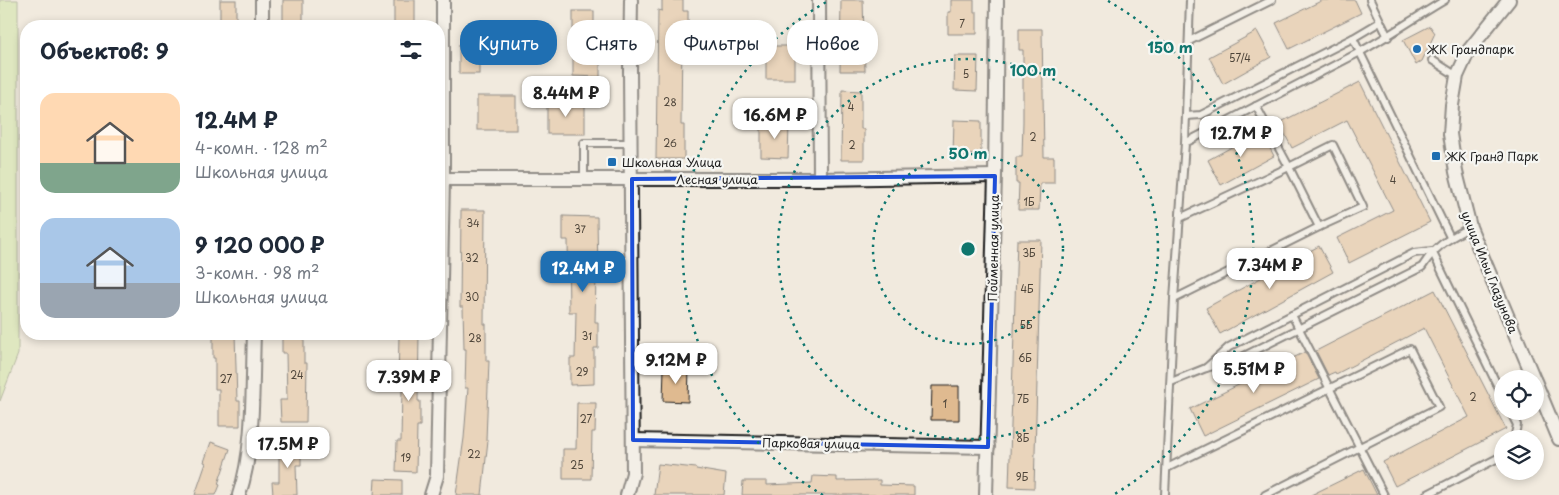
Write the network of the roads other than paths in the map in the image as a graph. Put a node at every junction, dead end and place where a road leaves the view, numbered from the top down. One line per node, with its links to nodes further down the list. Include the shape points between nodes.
1 (262, 0): 11 (street)
2 (443, 0): 12 (street)
3 (631, 0): 22 (street)
4 (819, 0): 29 (street)
5 (997, 0): 25 (street, Пойменная улица)
6 (1190, 0): 16 (lane)
7 (1272, 0): 16 (lane)
8 (1370, 0): 13 (lane)
9 (1445, 0): 14 (lane)
10 (1509, 0): 19 (street, улица Ильи Глазунова, via 1469,50)
11 (262, 20)
12 (443, 20)
13 (1380, 22): 14 (lane); 15 (lane)
14 (1388, 37): 17 (lane)
15 (1353, 38): 17 (lane); 21 (lane, via 1201,115)
16 (1189, 41): 21 (lane)
17 (1360, 52): 20 (lane); 33 (lane)
18 (1432, 60): 19 (lane)
19 (1457, 76): 32 (street, улица Ильи Глазунова, via 1450,134)
20 (1256, 106): 23 (lane); 24 (lane)
21 (1186, 116): 23 (lane)
22 (631, 143): 27 (lane, via 584,143); 28 (street)
23 (1185, 143): 30 (lane)
24 (1289, 167): 30 (lane); 31 (lane); 31 (lane, via 1333,145 1363,207)
25 (995, 176): 29 (street, Лесная улица); 48 (street, Пойменная улица)
26 (445, 178): 27 (street, Лесная улица)
27 (584, 179): 28 (street, Лесная улица)
28 (632, 179): 29 (street, Лесная улица); 47 (street)
29 (820, 179)
30 (1180, 218): 35 (lane)
31 (1319, 227): 35 (lane)
32 (1470, 227): 33 (lane); 41 (street, улица Ильи Глазунова)
33 (1450, 237): 34 (lane)
34 (1432, 251): 36 (lane, via 1414,253); 37 (lane, via 1422,267); 42 (lane)
35 (1174, 300): 43 (lane)
36 (1292, 315): 37 (lane); 40 (lane, via 1229,346)
37 (1298, 328): 40 (lane, via 1238,359); 44 (lane)
38 (254, 340): 52 (street, via 250,436 244,482)
39 (439, 340): 53 (street, via 437,476)
40 (1206, 368): 43 (lane)
41 (1530, 370)
42 (1494, 379)
43 (1171, 382): 51 (lane)
44 (1329, 389): 49 (lane); 49 (lane, via 1410,348 1439,407); 51 (lane)
45 (1544, 403): 46 (street, улица Ильи Глазунова)
46 (1559, 438)
47 (633, 440): 48 (street, Парковая улица); 54 (street, via 633,473)
48 (988, 447): 55 (street, Пойменная улица)
49 (1359, 447): 57 (lane); 58 (lane)
50 (1494, 460): 59 (lane)
51 (1167, 468): 56 (lane)
52 (239, 495)
53 (431, 495)
54 (627, 495)
55 (986, 495)
56 (1165, 495)
57 (1265, 495)
58 (1384, 495)
59 (1426, 495)

